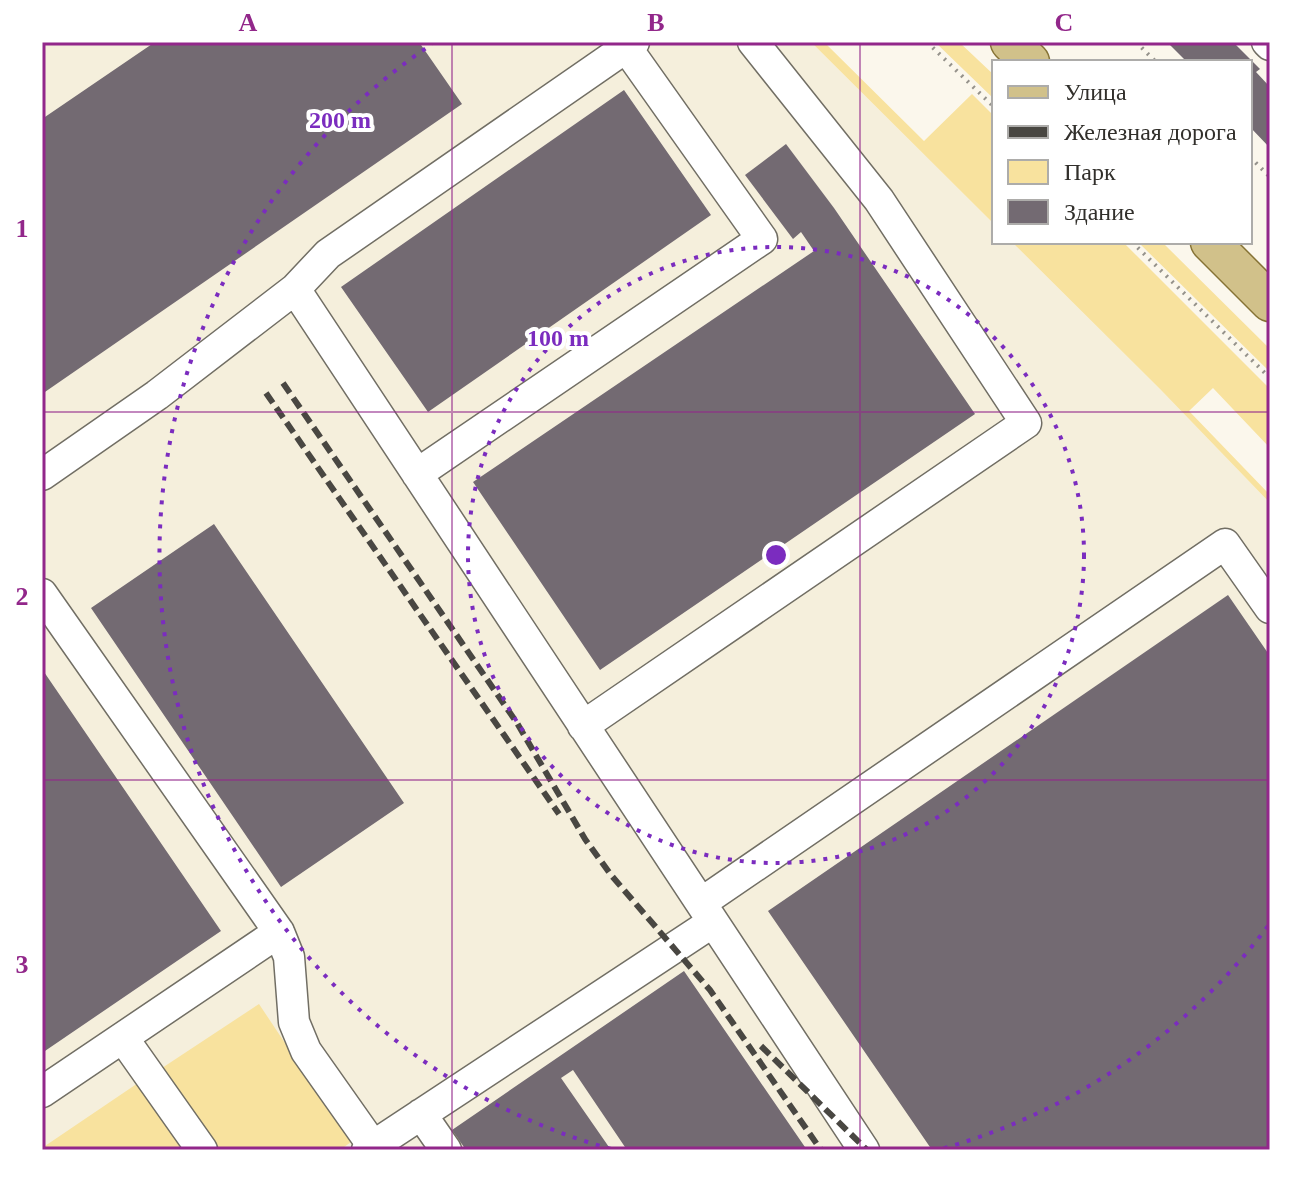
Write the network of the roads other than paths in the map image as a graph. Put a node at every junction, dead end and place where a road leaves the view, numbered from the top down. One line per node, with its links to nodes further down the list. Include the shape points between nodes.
1 (753, 42): 12 (lane, via 879,200 1026,423)
2 (1010, 42): 4 (main road)
3 (630, 45): 6 (lane, via 328,254); 8 (lane, via 762,239)
4 (1028, 60)
5 (1212, 244): 7 (main road)
6 (295, 289): 8 (lane); 9 (lane)
7 (1268, 294)
8 (417, 474): 12 (lane)
9 (42, 475)
10 (42, 594): 14 (lane)
11 (1270, 608): 13 (lane, via 1225,544)
12 (583, 726): 13 (lane)
13 (707, 913): 17 (lane); 21 (lane)
14 (279, 932): 15 (lane); 18 (lane, via 289,957 294,1022 306,1051)
15 (123, 1038): 16 (lane); 19 (lane)
16 (42, 1092)
17 (421, 1114): 18 (lane); 20 (lane)
18 (370, 1148)
19 (202, 1150)
20 (446, 1150)
21 (864, 1150)

